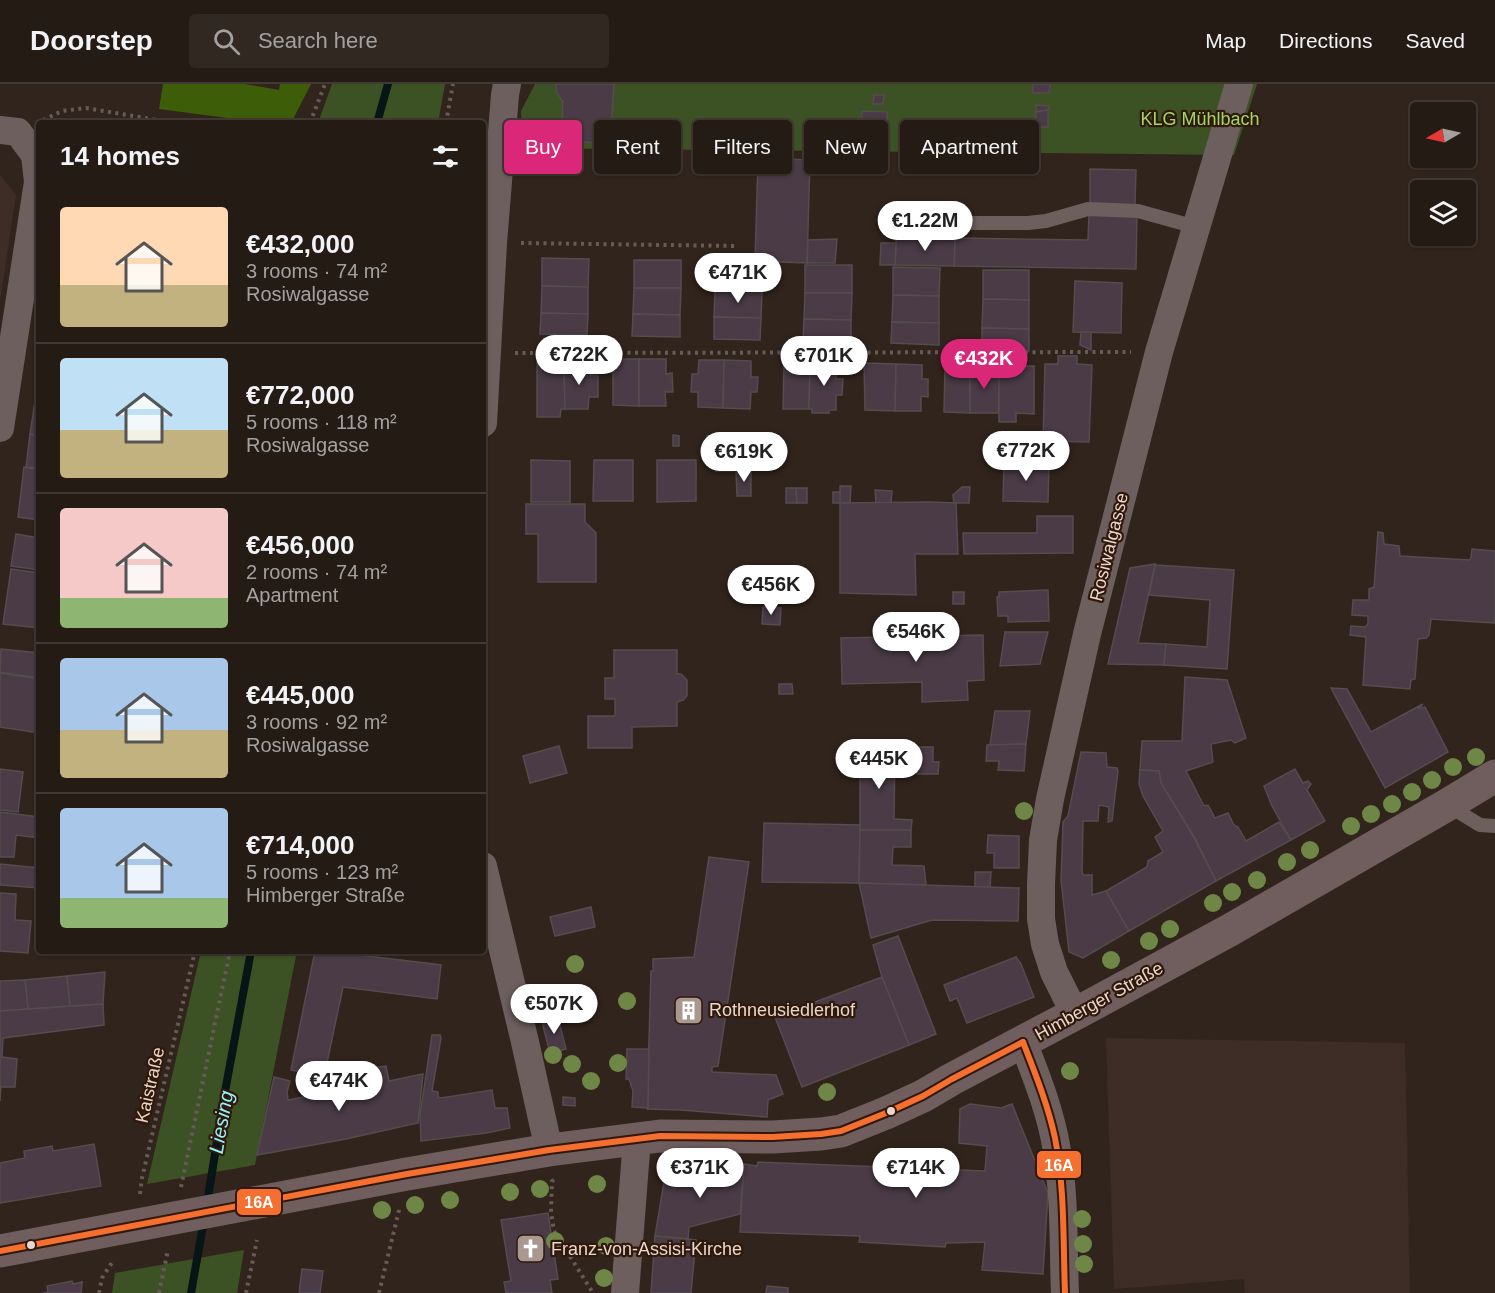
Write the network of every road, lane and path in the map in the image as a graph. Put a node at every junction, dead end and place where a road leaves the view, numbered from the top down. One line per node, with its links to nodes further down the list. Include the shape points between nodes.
1 (325, 84): 7 (path)
2 (453, 84): 8 (path)
3 (507, 84): 15 (street)
4 (1239, 84): 14 (street, Rosiwalgasse)
5 (38, 120): 6 (path, via 86,108)
6 (156, 120)
7 (311, 120)
8 (447, 120)
9 (36, 121): 10 (path)
10 (9, 131): 11 (street, via 35,155)
11 (36, 164)
12 (36, 195): 20 (street)
13 (901, 223): 14 (lane, via 1028,223 1088,209 1138,211)
14 (1196, 227): 17 (street, Rosiwalgasse)
15 (494, 243): 16 (path); 18 (street)
16 (737, 246)
17 (1159, 352): 18 (path); 27 (street, Rosiwalgasse, via 1087,634 1043,840 1041,919 1045,944)
18 (487, 353): 19 (street)
19 (486, 370)
20 (0, 428)
21 (1495, 776): 22 (main road, Himberger Straße)
22 (1448, 805): 23 (lane, via 1480,825); 27 (main road, Himberger Straße)
23 (1495, 826)
24 (486, 879): 29 (street)
25 (194, 954): 34 (path, Kaistraße, via 142,1178)
26 (229, 954): 33 (path)
27 (1075, 1014): 28 (main road, Himberger Straße)
28 (1023, 1042): 30 (main road, Himberger Straße, via 923,1096 841,1131 772,1137 660,1136); 43 (street, via 1042,1090 1057,1149)
29 (549, 1150): 30 (main road, Himberger Straße); 31 (main road, Himberger Straße)
30 (636, 1153): 42 (street)
31 (407, 1174): 34 (main road, Himberger Straße); 40 (path)
32 (564, 1179): 41 (path, via 552,1181 554,1231)
33 (180, 1190)
34 (140, 1225): 37 (main road, Himberger Straße)
35 (257, 1240): 39 (path)
36 (168, 1247): 38 (path)
37 (0, 1251)
38 (159, 1293)
39 (246, 1293)
40 (379, 1293)
41 (593, 1293)
42 (626, 1293)
43 (1065, 1293)

